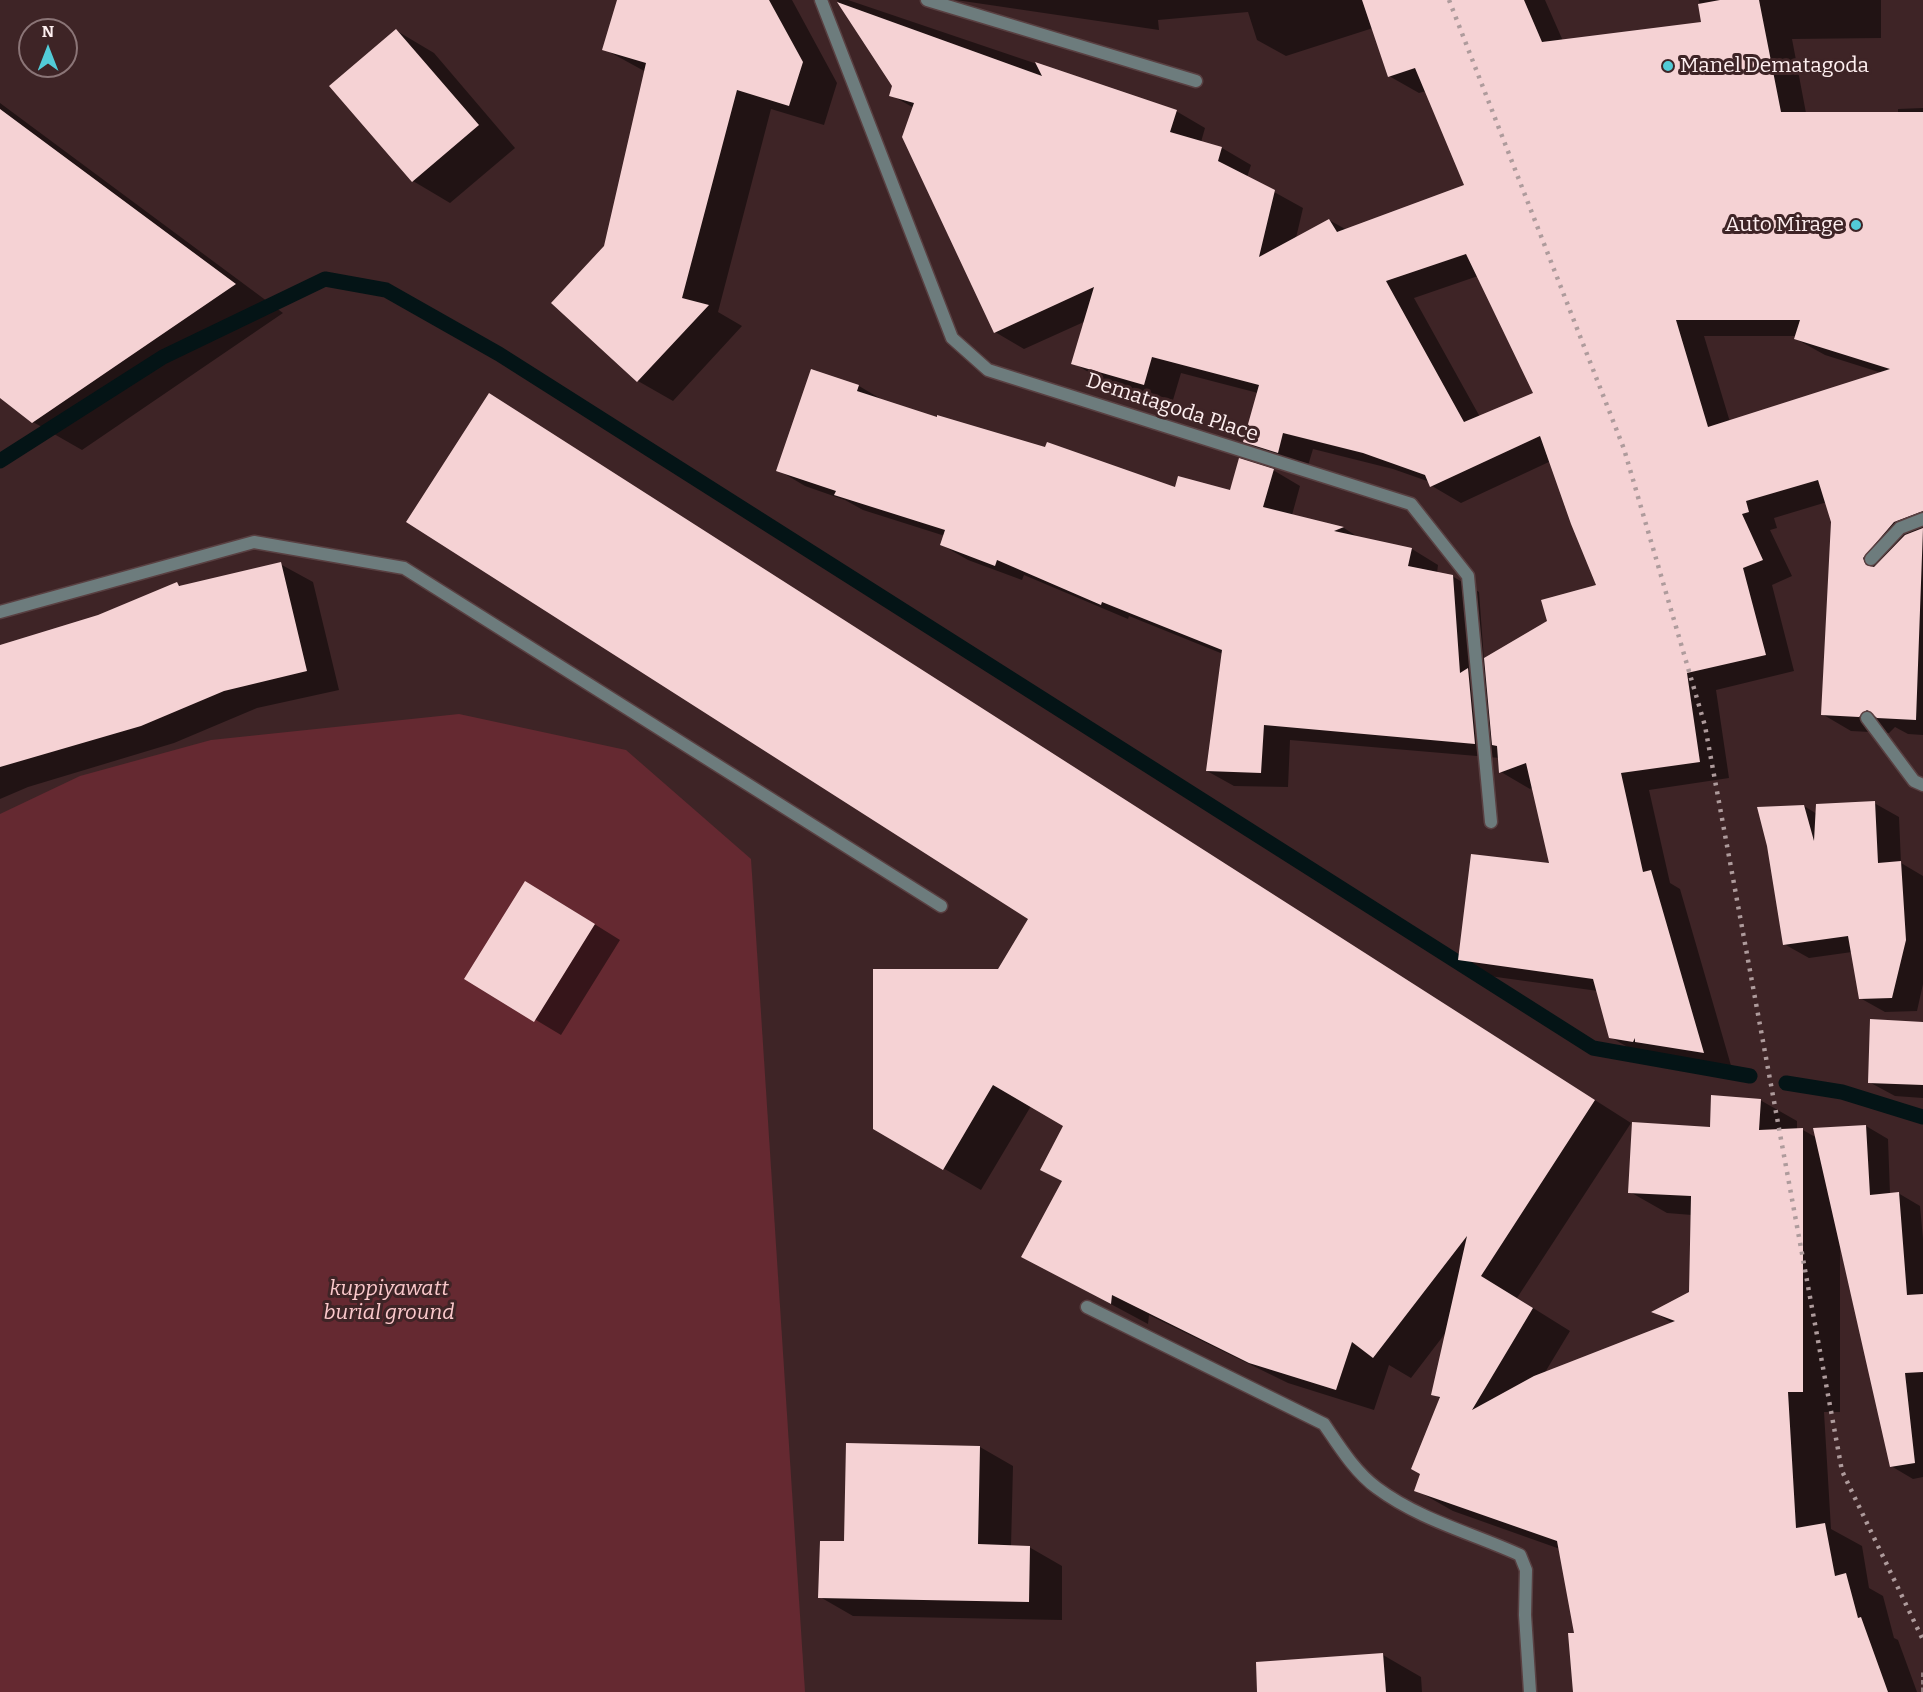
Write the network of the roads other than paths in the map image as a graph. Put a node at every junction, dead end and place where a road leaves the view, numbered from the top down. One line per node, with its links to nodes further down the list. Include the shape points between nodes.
1 (821, 0): 9 (street, Dematagoda Place, via 952,338 988,370 1411,504 1468,576)
2 (927, 0): 3 (street)
3 (1196, 81)
4 (1923, 519): 5 (street, via 1900,528)
5 (1871, 559)
6 (0, 612): 10 (street, via 254,542 404,568)
7 (1867, 718): 8 (street, via 1914,781)
8 (1923, 785)
9 (1491, 822)
10 (941, 906)
11 (1087, 1307): 12 (street, via 1323,1424 1375,1487 1418,1514 1520,1555 1526,1570)
12 (1530, 1692)

